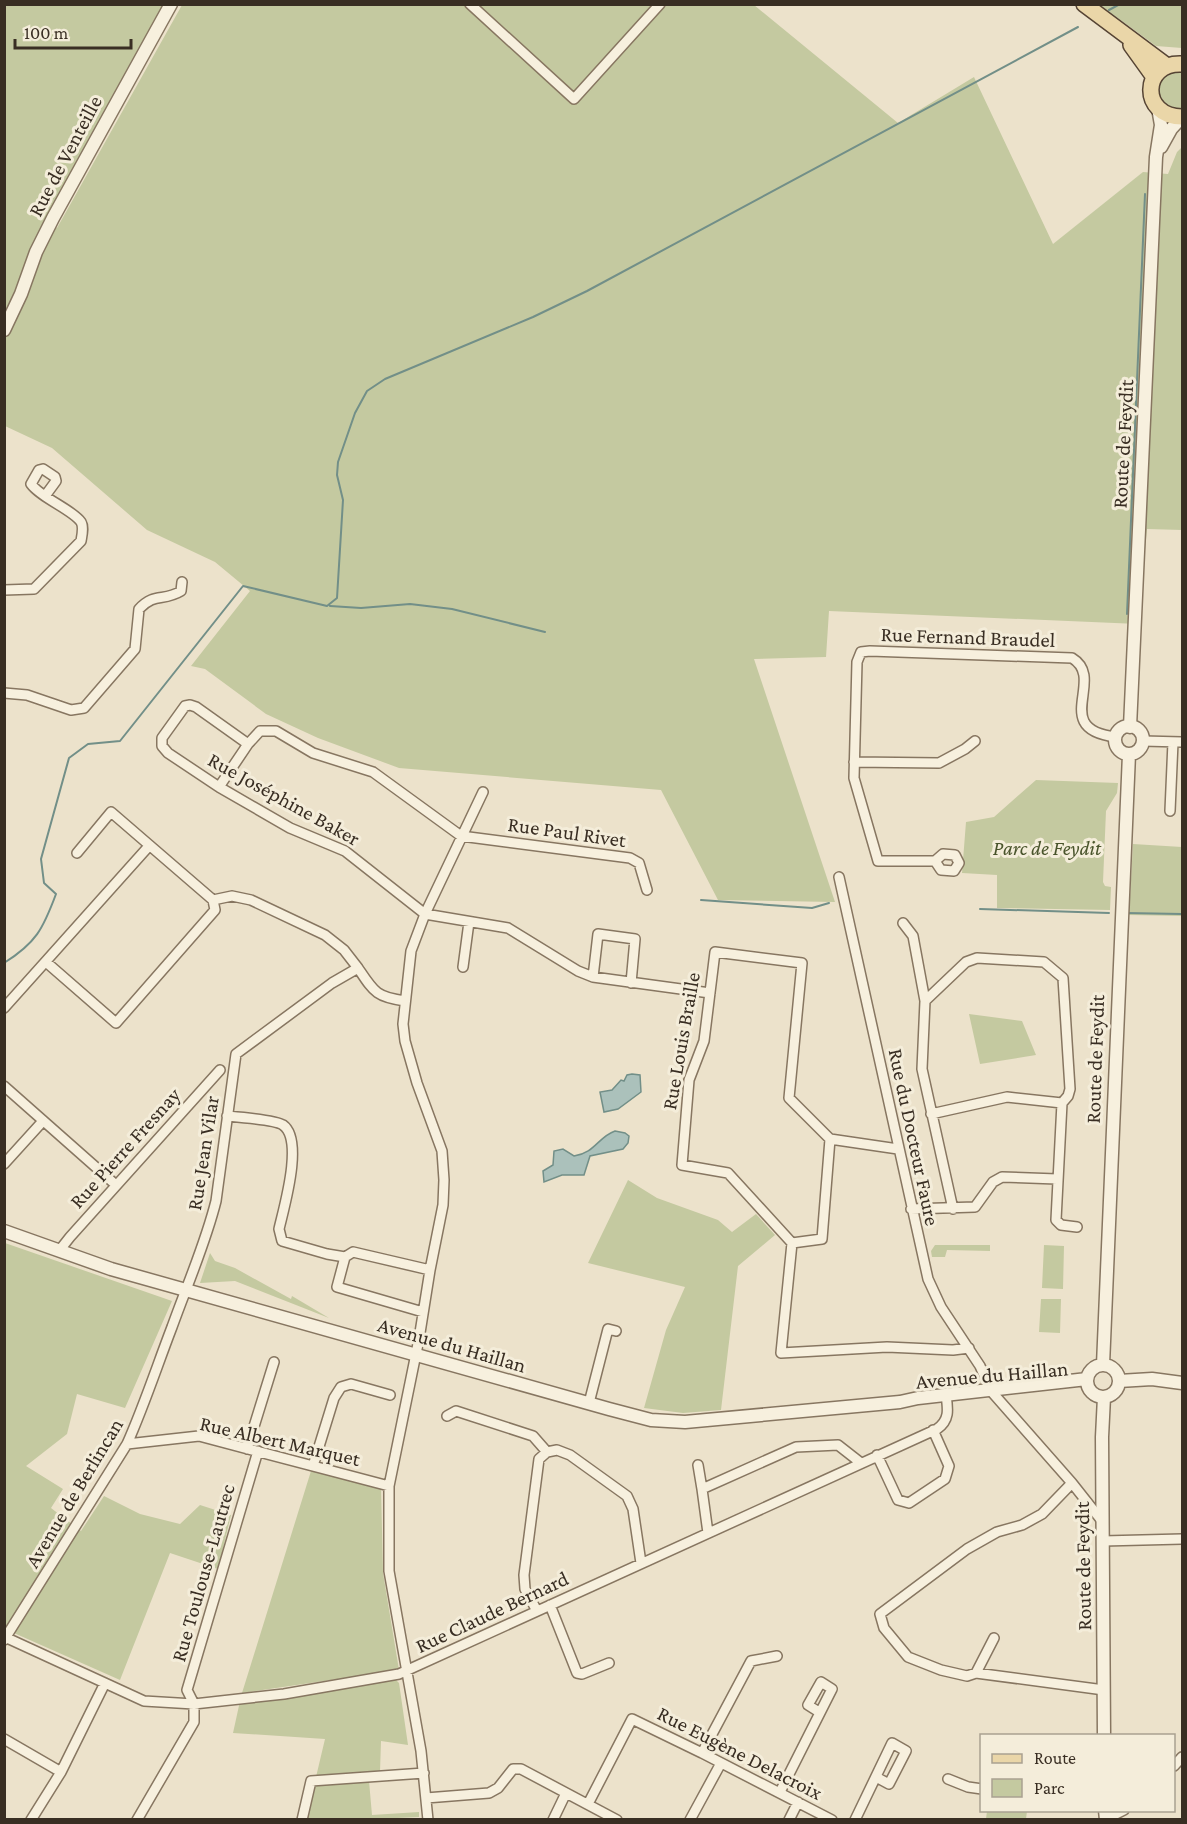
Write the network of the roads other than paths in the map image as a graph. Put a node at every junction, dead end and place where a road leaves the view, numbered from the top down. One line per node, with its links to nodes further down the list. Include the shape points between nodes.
1 (171, 4): 11 (street, Rue de Venteille, via 40,244)
2 (470, 4): 3 (street, via 574,99)
3 (660, 4)
4 (1084, 4): 5 (main road)
5 (1124, 35): 6 (main road); 7 (main road)
6 (1175, 65): 7 (main road)
7 (1154, 77): 8 (main road, via 1151,89)
8 (1158, 108): 9 (main road, via 1165,114); 10 (street, Route de Feydit, via 1161,125)
9 (1182, 117): 10 (street, Route de Feydit, via 1168,135)
10 (1156, 162): 16 (street, Route de Feydit)
11 (4, 330)
12 (45, 496): 14 (street, via 81,522 81,541 33,589)
13 (182, 582): 15 (street, via 181,591 173,596 154,597 139,609 135,648 84,708 71,710 27,694)
14 (4, 590)
15 (4, 693)
16 (1130, 727): 17 (street, via 1121,729); 19 (street, via 1140,731)
17 (1116, 737): 22 (street, via 1117,747); 23 (street, Rue Fernand Braudel, via 1091,731 1084,723 1084,673 1080,663 1072,658 870,651 861,652 856,662)
18 (975, 741): 23 (street, via 939,763)
19 (1143, 741): 20 (street); 22 (street, via 1139,750)
20 (1178, 742): 26 (street)
21 (248, 744): 24 (street); 24 (street, Rue Joséphine Baker, via 190,705 185,706 162,738 168,753); 27 (street, Rue Joséphine Baker, via 260,731 276,731 313,753 373,772)
22 (1129, 754): 71 (street, Route de Feydit)
23 (854, 762): 30 (street, Rue Fernand Braudel, via 854,778 878,861)
24 (219, 787): 34 (street, Rue Joséphine Baker, via 290,828 345,851)
25 (483, 792): 27 (street)
26 (1170, 812)
27 (461, 836): 32 (street, Rue Paul Rivet, via 630,858 639,863); 34 (street)
28 (149, 846): 29 (street, via 111,813); 33 (street); 37 (street)
29 (77, 853)
30 (934, 861)
31 (839, 877): 53 (street, Rue du Docteur Faure)
32 (647, 890)
33 (213, 900): 37 (street, via 215,910 116,1023); 39 (street, via 232,896 250,900 325,935)
34 (425, 914): 35 (street); 43 (street, via 411,951)
35 (470, 922): 38 (street); 40 (street, via 508,928)
36 (903, 923): 44 (street, via 913,936)
37 (46, 962): 45 (street)
38 (462, 967)
39 (358, 968): 43 (street, via 384,998); 50 (street, Rue Jean Vilar, via 236,1054)
40 (593, 977): 41 (street); 41 (street, via 598,934 635,939)
41 (632, 983): 42 (street)
42 (710, 993): 52 (street, Rue Louis Braille, via 715,952 802,963 789,1098); 61 (street, Rue Louis Braille, via 704,1041 689,1080 682,1165 728,1173)
43 (405, 1001): 64 (street, via 405,1041 442,1151 443,1205)
44 (925, 1002): 48 (street, via 966,962 977,958 1044,962 1063,978 1070,1089); 49 (street, via 922,1069)
45 (4, 1008)
46 (220, 1070): 56 (street, Rue Pierre Fresnay)
47 (4, 1086): 51 (street)
48 (1062, 1103): 49 (street, via 1006,1097); 55 (street)
49 (931, 1114): 58 (street)
50 (227, 1116): 63 (street, via 282,1123 289,1131 294,1161 279,1229 282,1241); 65 (street, Rue Jean Vilar, via 212,1221)
51 (43, 1120): 54 (street); 56 (street)
52 (830, 1139): 53 (street); 61 (street, via 822,1239)
53 (898, 1149): 57 (street, Rue du Docteur Faure)
54 (4, 1164)
55 (1057, 1179): 58 (street, via 1002,1177 993,1182 975,1207); 59 (street, via 1056,1221)
56 (116, 1185): 62 (street, Rue Pierre Fresnay)
57 (911, 1209): 58 (street); 68 (street, Rue du Docteur Faure, via 928,1279 941,1307)
58 (952, 1209)
59 (1077, 1227)
60 (4, 1231): 62 (street, Avenue du Haillan)
61 (792, 1243): 68 (street, via 781,1353 887,1347)
62 (59, 1251): 65 (street, Avenue du Haillan)
63 (345, 1257): 64 (street, via 353,1252); 66 (street, via 337,1287)
64 (430, 1270): 66 (street)
65 (186, 1290): 69 (street, Avenue du Haillan); 82 (street, Avenue de Berlincan)
66 (423, 1312): 69 (street)
67 (616, 1331): 79 (street, via 608,1329)
68 (969, 1348): 75 (street, Rue du Docteur Faure)
69 (416, 1355): 79 (street, Avenue du Haillan); 91 (street)
70 (274, 1362): 83 (street)
71 (1103, 1365): 72 (street, via 1114,1370); 73 (street, via 1093,1369)
72 (1119, 1381): 74 (street, via 1152,1379); 77 (street, via 1115,1392)
73 (1088, 1383): 75 (street, Avenue du Haillan); 77 (street, via 1098,1396)
74 (1182, 1383)
75 (994, 1394): 78 (street, Avenue du Haillan); 90 (street, Rue du Docteur Faure)
76 (390, 1395): 89 (street, via 351,1384 341,1387)
77 (1104, 1397): 93 (street, Route de Feydit)
78 (946, 1399): 79 (street, Avenue du Haillan, via 918,1398 679,1422 651,1420); 81 (street, via 946,1420)
79 (589, 1403)
80 (447, 1416): 85 (street, via 456,1412 533,1436)
81 (933, 1430): 86 (street, Rue Claude Bernard); 86 (street, via 949,1466 945,1479 909,1503 898,1500)
82 (127, 1444): 83 (street, Rue Albert Marquet, via 199,1436); 101 (street, Avenue de Berlincan)
83 (247, 1449): 84 (street, Rue Albert Marquet)
84 (258, 1452): 89 (street, Rue Albert Marquet); 108 (street, Rue Toulouse-Lautrec, via 188,1690)
85 (547, 1452): 97 (street, via 557,1450 570,1455 627,1496 633,1509); 99 (street, via 539,1459 524,1575 525,1589)
86 (877, 1455): 87 (street, Rue Claude Bernard)
87 (861, 1463): 92 (street, via 838,1445 796,1447); 94 (street, Rue Claude Bernard)
88 (698, 1465): 92 (street)
89 (313, 1466): 91 (street, Rue Albert Marquet)
90 (1072, 1483): 93 (street, Rue du Docteur Faure); 105 (street, via 1042,1514 968,1549 880,1614 884,1628 908,1657 941,1670 967,1676)
91 (389, 1486): 104 (street, via 389,1571)
92 (702, 1489): 94 (street)
93 (1102, 1521): 96 (street, Route de Feydit)
94 (708, 1533): 97 (street, Rue Claude Bernard)
95 (1182, 1539): 96 (street)
96 (1103, 1541): 107 (street, Route de Feydit)
97 (641, 1563): 98 (street, Rue Claude Bernard)
98 (550, 1605): 99 (street, Rue Claude Bernard); 103 (street, via 577,1673)
99 (537, 1611): 104 (street, Rue Claude Bernard)
100 (994, 1638): 105 (street)
101 (6, 1639): 106 (street, Rue Claude Bernard)
102 (777, 1656): 112 (street, via 751,1661)
103 (609, 1663)
104 (406, 1671): 108 (street, Rue Claude Bernard, via 284,1694); 115 (street)
105 (976, 1674): 107 (street)
106 (105, 1683): 108 (street, Rue Claude Bernard, via 144,1701); 114 (street)
107 (1104, 1690): 110 (street, Route de Feydit)
108 (194, 1704): 125 (street, Rue Toulouse-Lautrec, via 194,1722)
109 (819, 1712): 119 (street)
110 (1104, 1734)
111 (4, 1739): 114 (street)
112 (702, 1753): 113 (street, Rue Eugène Delacroix); 123 (street, Rue Eugène Delacroix, via 632,1719)
113 (721, 1763): 119 (street, Rue Eugène Delacroix); 130 (street)
114 (61, 1772): 124 (street)
115 (424, 1773): 121 (street); 126 (street, via 311,1781)
116 (876, 1777): 133 (street)
117 (948, 1779): 118 (street)
118 (980, 1789)
119 (780, 1792): 122 (street, Rue Eugène Delacroix)
120 (566, 1793): 121 (street, via 521,1769 513,1769 489,1793); 123 (street); 128 (street)
121 (426, 1798): 127 (street)
122 (798, 1802): 131 (street); 132 (street, Rue Eugène Delacroix)
123 (588, 1804): 129 (street)
124 (31, 1820)
125 (138, 1820)
126 (302, 1820)
127 (428, 1820)
128 (553, 1820)
129 (617, 1820)
130 (690, 1820)
131 (789, 1820)
132 (832, 1820)
133 (855, 1820)

